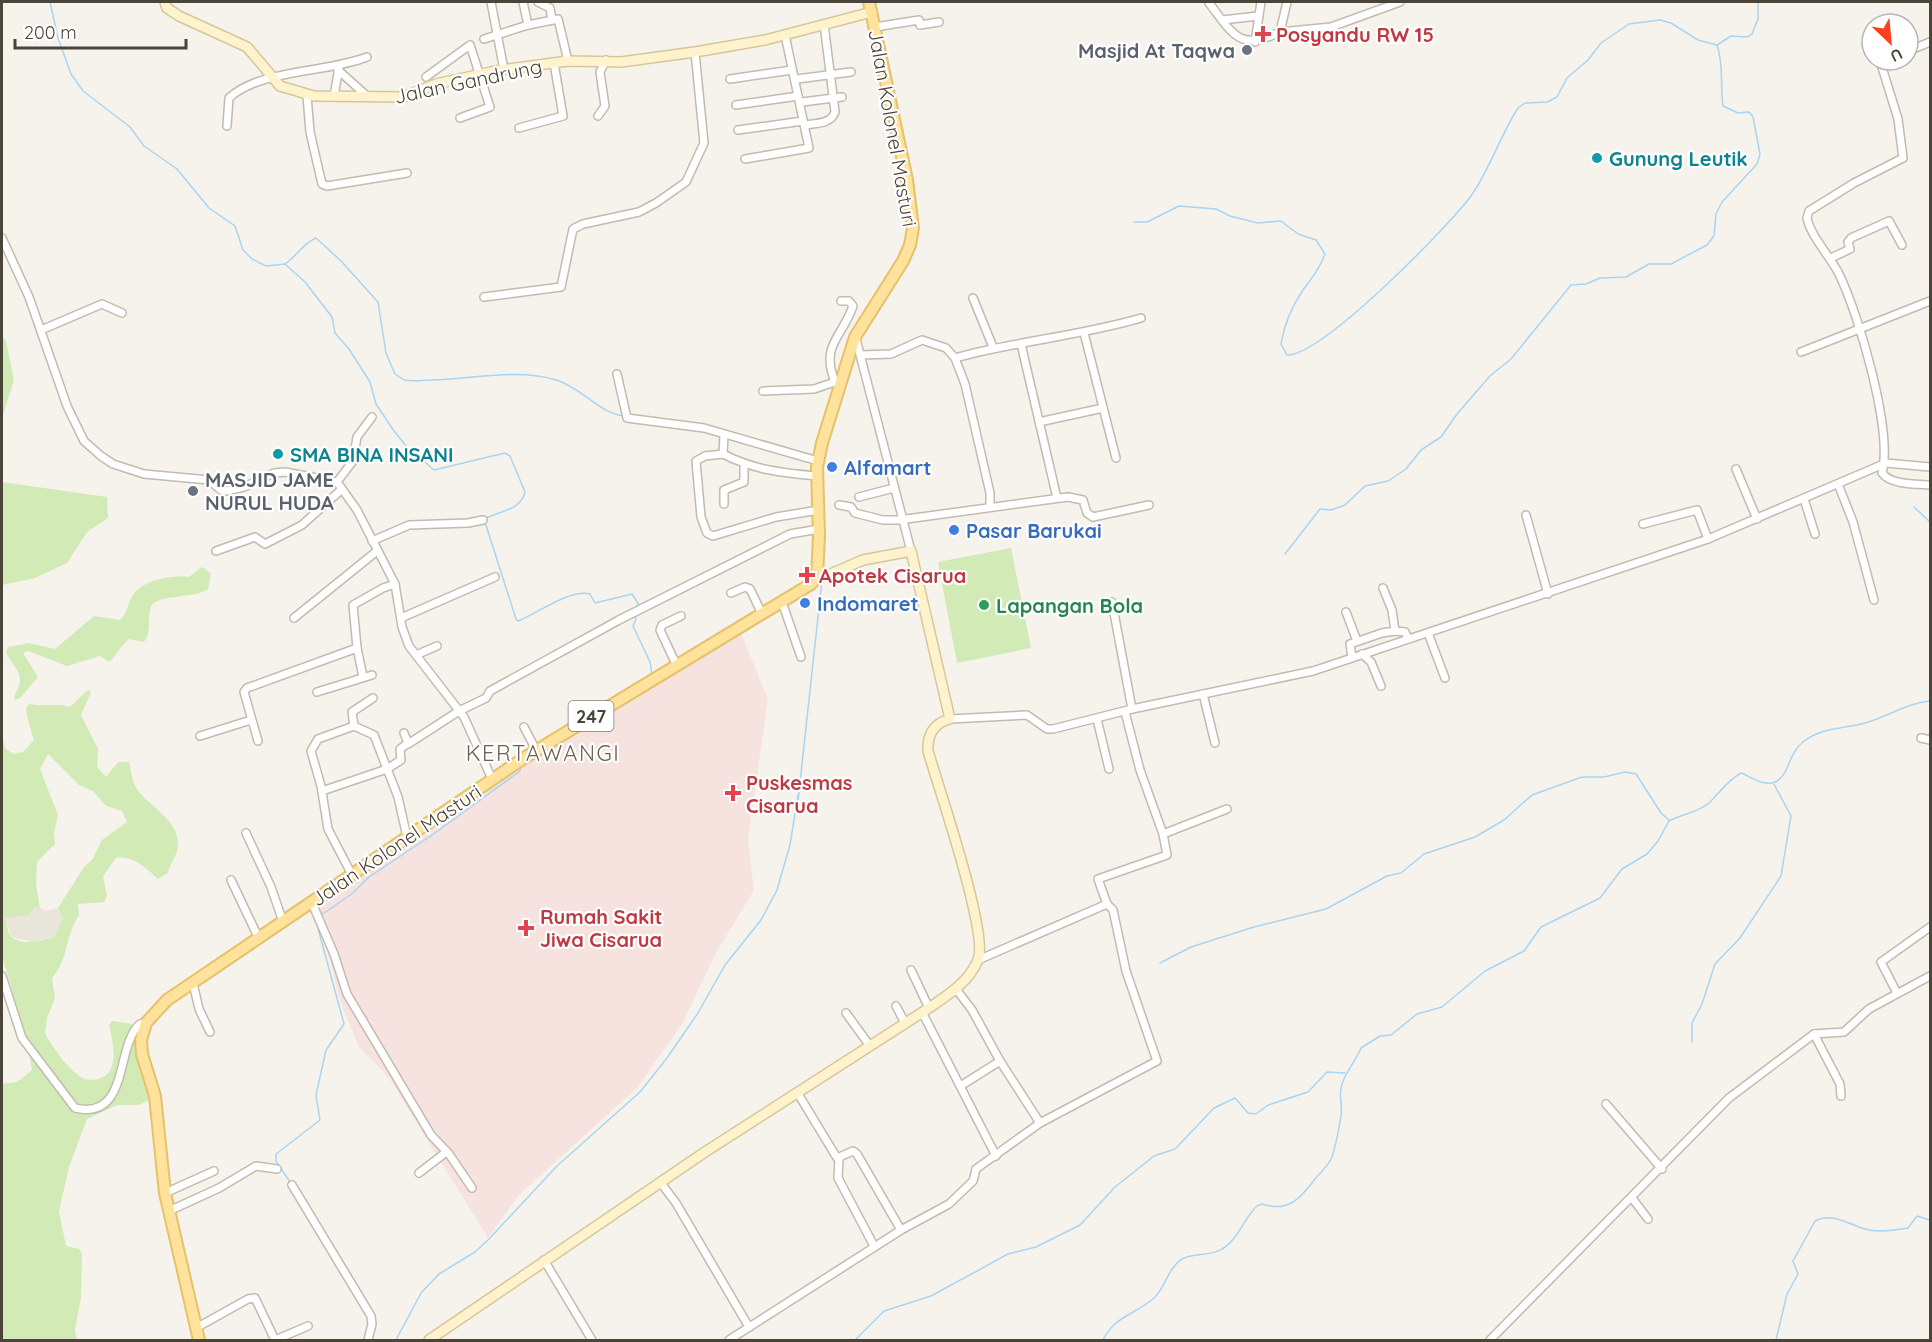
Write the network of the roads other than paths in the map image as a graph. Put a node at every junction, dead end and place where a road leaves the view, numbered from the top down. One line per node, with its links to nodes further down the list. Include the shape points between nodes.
1 (165, 2): 37 (street, Jalan Gandrung, via 179,16 247,47)
2 (491, 2): 19 (street)
3 (523, 2): 15 (street)
4 (538, 2): 11 (street, via 550,8)
5 (1210, 2): 12 (street)
6 (1261, 2): 10 (street)
7 (1287, 2): 17 (street)
8 (1400, 2): 17 (street, via 1331,27)
9 (871, 7): 14 (street, Jalan Gandrung); 16 (main road, Jalan Kolonel Masturi)
10 (1258, 16): 12 (street); 21 (street)
11 (552, 20): 15 (street); 25 (street, via 560,21)
12 (1222, 20): 21 (street, via 1239,39)
13 (939, 22): 16 (street, via 920,25 919,20)
14 (824, 24): 18 (street, Jalan Gandrung); 33 (street)
15 (528, 25): 19 (street)
16 (875, 27): 65 (main road, Jalan Kolonel Masturi, via 907,180 913,228 903,261)
17 (1280, 32): 21 (street)
18 (784, 34): 22 (street, Jalan Gandrung); 29 (street)
19 (497, 35): 20 (street); 28 (street)
20 (484, 39)
21 (1255, 42)
22 (695, 51): 24 (street, Jalan Gandrung, via 621,62); 56 (street, via 704,143 686,182 639,212 573,229 561,287)
23 (366, 57): 27 (street)
24 (606, 60): 25 (street, Jalan Gandrung); 45 (street, via 600,72 605,106)
25 (568, 61): 26 (street, Jalan Gandrung)
26 (554, 63): 28 (street, Jalan Gandrung); 49 (street, via 563,116)
27 (339, 68): 37 (street); 39 (street); 40 (street)
28 (504, 70): 32 (street, Jalan Gandrung)
29 (792, 70): 35 (street); 43 (street)
30 (851, 72): 33 (street)
31 (1883, 72): 55 (street, via 1898,119 1903,158 1809,211 1808,223)
32 (481, 75): 34 (street, via 470,45); 40 (street, Jalan Gandrung, via 436,84 403,97); 46 (street, via 490,108)
33 (830, 75): 36 (street); 42 (street)
34 (426, 77)
35 (730, 78)
36 (797, 79)
37 (274, 80): 38 (street, Jalan Gandrung, via 286,90); 48 (street, via 241,88 229,98)
38 (307, 96): 39 (street, Jalan Gandrung); 52 (street, via 310,132 322,184)
39 (334, 96): 40 (street, Jalan Gandrung)
40 (367, 96)
41 (842, 97): 42 (street)
42 (833, 98): 43 (street); 47 (street, via 835,112 831,119)
43 (800, 99): 44 (street); 47 (street)
44 (736, 105)
45 (598, 116)
46 (460, 118)
47 (805, 123): 50 (street); 51 (street, via 809,148)
48 (227, 126)
49 (519, 128)
50 (738, 130)
51 (745, 159)
52 (407, 173)
53 (2, 238): 63 (street)
54 (1902, 245): 55 (street, via 1889,221 1851,238 1850,249)
55 (1831, 258): 62 (street)
56 (484, 297)
57 (973, 298): 67 (street)
58 (842, 301): 72 (street, via 853,306 829,354 830,369)
59 (1930, 301): 62 (street)
60 (122, 313): 63 (street, via 102,304)
61 (1141, 318): 64 (street)
62 (1861, 327): 68 (street); 81 (street)
63 (41, 330): 86 (street, via 67,406 84,441 113,464 144,474 209,480 226,491 285,472)
64 (1084, 333): 66 (street); 74 (street)
65 (855, 337): 69 (street); 72 (main road, Jalan Kolonel Masturi)
66 (1022, 344): 67 (street); 76 (street)
67 (993, 347): 70 (street)
68 (1801, 352)
69 (861, 355): 70 (street, via 891,354 922,340 946,348); 89 (street)
70 (955, 358): 97 (street, via 965,384)
71 (617, 374): 77 (street, via 626,417 698,427)
72 (839, 381): 73 (street, via 814,389); 80 (main road, Jalan Kolonel Masturi)
73 (764, 391)
74 (1103, 408): 76 (street); 79 (street)
75 (372, 417): 86 (street, via 357,437 354,461)
76 (1039, 422): 92 (street)
77 (724, 435): 78 (street); 80 (street)
78 (723, 454): 82 (street); 98 (street, via 696,461 701,517 712,536 776,517)
79 (1116, 458)
80 (818, 461): 85 (main road, Jalan Kolonel Masturi)
81 (1886, 463): 83 (street); 87 (street); 88 (street, via 1884,477)
82 (744, 465): 85 (street, via 776,473); 94 (street, via 744,482 724,490)
83 (1930, 467)
84 (1736, 469): 101 (street)
85 (817, 476): 98 (main road, Jalan Kolonel Masturi)
86 (338, 482): 90 (street)
87 (1838, 484): 93 (street); 117 (street, via 1853,522)
88 (1930, 485)
89 (894, 488): 91 (street); 100 (street)
90 (342, 489): 107 (street); 108 (street, via 302,525 265,544 255,537)
91 (859, 496)
92 (1057, 498): 96 (street, via 1083,500 1087,513 1093,517); 97 (street)
93 (1804, 499): 101 (street); 105 (street)
94 (724, 504)
95 (839, 505): 100 (street, via 883,520)
96 (1149, 505)
97 (990, 507): 100 (street)
98 (819, 510): 104 (main road, Jalan Kolonel Masturi)
99 (1526, 515): 116 (street)
100 (902, 519): 110 (street)
101 (1757, 519): 106 (street)
102 (483, 520): 107 (street, via 409,525)
103 (1643, 524): 106 (street, via 1697,510)
104 (819, 529): 112 (main road, Jalan Kolonel Masturi); 144 (street, via 798,531 619,620)
105 (1815, 534)
106 (1707, 539): 116 (street)
107 (372, 541): 109 (street)
108 (216, 551)
109 (377, 551): 113 (street); 123 (street)
110 (911, 551): 112 (street, via 863,560); 145 (street)
111 (495, 577): 124 (street)
112 (820, 577): 118 (main road, Jalan Kolonel Masturi / 247)
113 (395, 584): 124 (street); 130 (street, via 353,605)
114 (1383, 588): 125 (street)
115 (731, 592): 121 (street, via 747,587)
116 (1548, 594): 126 (street)
117 (1874, 600)
118 (782, 602): 121 (main road, Jalan Kolonel Masturi / 247); 133 (street)
119 (1112, 602): 143 (street)
120 (1346, 612): 128 (street)
121 (762, 614): 135 (main road, Jalan Kolonel Masturi / 247)
122 (681, 616): 135 (street, via 662,625 660,630)
123 (294, 618)
124 (401, 618): 132 (street, via 405,637)
125 (1395, 631): 127 (street, via 1405,632); 128 (street)
126 (1428, 633): 127 (street); 138 (street)
127 (1408, 639): 131 (street)
128 (1357, 641): 134 (street, via 1348,646)
129 (437, 646): 132 (street)
130 (357, 648): 137 (street); 147 (street, via 247,687 244,692)
131 (1362, 654): 134 (street); 139 (street, via 1371,662)
132 (416, 655): 144 (street)
133 (801, 657)
134 (1352, 657): 141 (street, via 1313,671)
135 (676, 664): 157 (main road, Jalan Kolonel Masturi / 247)
136 (372, 675): 137 (street)
137 (363, 677): 140 (street)
138 (1445, 678)
139 (1381, 686)
140 (317, 692)
141 (1203, 694): 143 (street); 155 (street)
142 (373, 698): 148 (street, via 352,712)
143 (1129, 710): 146 (street); 164 (street, via 1140,770)
144 (459, 711): 156 (street); 160 (street)
145 (950, 719): 146 (street, via 1027,715 1050,729); 173 (street, via 930,733 928,751 972,903 980,937)
146 (1096, 719): 159 (street)
147 (251, 720): 151 (street); 154 (street)
148 (354, 726): 158 (street, via 374,735); 161 (street, via 314,743 311,751)
149 (524, 727): 157 (street)
150 (404, 733): 156 (street)
151 (200, 736)
152 (1922, 738): 153 (street)
153 (1930, 740)
154 (258, 741)
155 (1215, 743)
156 (408, 744): 158 (street, via 400,749 401,760)
157 (536, 750): 160 (main road, Jalan Kolonel Masturi / 247)
158 (387, 769): 161 (street); 165 (street)
159 (1109, 769)
160 (492, 779): 165 (main road, Jalan Kolonel Masturi / 247)
161 (322, 791): 166 (street, via 328,829)
162 (1227, 809): 164 (street)
163 (246, 833): 170 (street)
164 (1163, 834): 169 (street, via 1167,855 1098,879)
165 (407, 837): 166 (main road, Jalan Kolonel Masturi / 247)
166 (352, 875): 168 (main road, Jalan Kolonel Masturi / 247)
167 (231, 880): 172 (street)
168 (312, 903): 170 (main road, Jalan Kolonel Masturi / 247); 194 (street, via 347,994 404,1093)
169 (1107, 904): 173 (street); 193 (street, via 1116,918 1126,971 1157,1061)
170 (283, 922): 172 (main road, Jalan Kolonel Masturi / 247)
171 (1930, 927): 179 (street, via 1881,962)
172 (259, 939): 177 (main road, Jalan Kolonel Masturi / 247)
173 (978, 960): 178 (street)
174 (910, 970): 181 (street)
175 (2, 976): 183 (street, via 22,1038 75,1108 96,1108 111,1096 133,1033 140,1024)
176 (1930, 976): 179 (street)
177 (193, 983): 183 (main road, Jalan Kolonel Masturi / 247, via 158,1008); 185 (street)
178 (956, 989): 181 (street); 188 (street)
179 (1897, 993): 186 (street, via 1863,1013 1844,1032)
180 (896, 1006): 184 (street)
181 (926, 1010): 184 (street); 189 (street)
182 (846, 1013): 187 (street)
183 (147, 1023): 204 (main road, via 141,1040 142,1054 160,1120)
184 (905, 1023): 187 (street)
185 (210, 1032)
186 (1814, 1034): 191 (street, via 1840,1084); 198 (street, via 1729,1098)
187 (870, 1046): 190 (street)
188 (1000, 1061): 189 (street); 193 (street)
189 (962, 1085): 195 (street)
190 (797, 1092): 196 (street); 201 (street)
191 (1841, 1095)
192 (1606, 1104): 198 (street)
193 (1040, 1123): 195 (street)
194 (445, 1153): 200 (street); 203 (street)
195 (996, 1156): 208 (street, via 976,1169 974,1181 949,1204)
196 (839, 1159): 208 (street, via 853,1151 857,1154); 209 (street, via 838,1178)
197 (277, 1169): 206 (street, via 256,1166)
198 (1662, 1169): 205 (street)
199 (214, 1171): 204 (street)
200 (419, 1173)
201 (661, 1183): 210 (street); 212 (street)
202 (292, 1185): 216 (street, via 371,1316)
203 (472, 1188)
204 (165, 1193): 206 (main road)
205 (1632, 1198): 207 (street); 219 (street)
206 (169, 1211): 213 (main road)
207 (1648, 1219)
208 (901, 1230): 209 (street)
209 (874, 1246): 212 (street)
210 (544, 1260): 214 (street); 217 (street)
211 (308, 1326): 213 (street, via 275,1341 255,1298)
212 (749, 1327): 218 (street)
213 (196, 1328): 215 (main road)
214 (431, 1340)
215 (199, 1341)
216 (368, 1341)
217 (592, 1341)
218 (729, 1341)
219 (1491, 1341)

